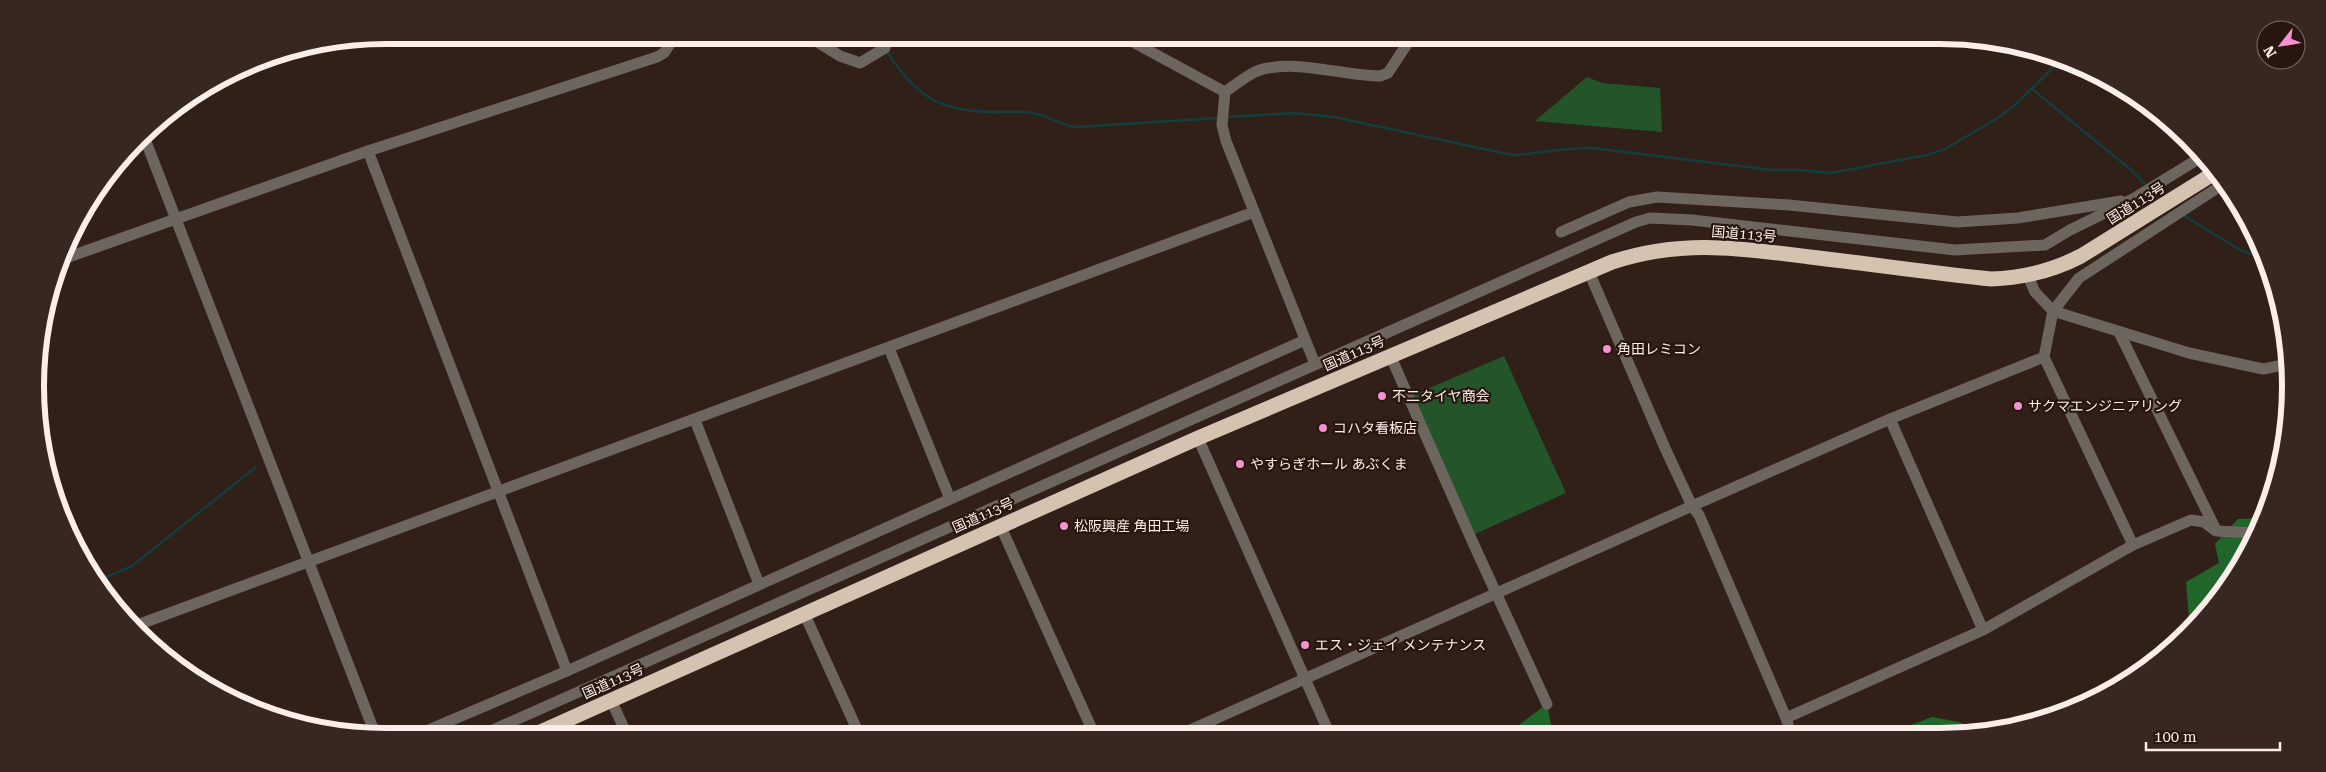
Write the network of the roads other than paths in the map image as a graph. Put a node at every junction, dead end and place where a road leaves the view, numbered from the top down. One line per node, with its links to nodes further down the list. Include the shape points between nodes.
1 (670, 44): 8 (street, via 664,53 657,56)
2 (821, 44): 3 (street, via 860,63 885,48)
3 (886, 44)
4 (1137, 44): 6 (street)
5 (1407, 44): 6 (street, via 1388,73 1380,76 1270,68 1256,72)
6 (1225, 92): 13 (street, via 1222,125)
7 (146, 142): 14 (street)
8 (368, 151): 14 (street); 30 (street)
9 (2197, 160): 12 (street)
10 (2210, 176): 18 (highway, 国道113号, via 2081,256)
11 (2219, 188): 19 (street, via 2079,278)
12 (2132, 200): 15 (street, via 2018,218 1957,222 1789,205 1657,197 1629,202); 25 (street, via 2045,245 1955,250 1650,218)
13 (1254, 212): 21 (street); 22 (street)
14 (177, 218): 16 (street); 37 (street)
15 (1561, 232)
16 (69, 257)
17 (1589, 272): 18 (highway, 国道113号, via 1631,256 1698,246 1991,279); 23 (highway, 国道113号); 32 (street)
18 (2028, 276): 19 (street, via 2035,292)
19 (2053, 310): 20 (street); 24 (street)
20 (2119, 332): 26 (street, via 2189,354 2263,369); 34 (street)
21 (1305, 340): 25 (street); 31 (street)
22 (889, 348): 27 (street); 31 (street)
23 (1390, 355): 29 (highway, 国道113号); 39 (street)
24 (2044, 357): 28 (street); 36 (street)
25 (1315, 364): 50 (street)
26 (2282, 365)
27 (695, 420): 30 (street); 38 (street)
28 (1890, 420): 32 (street); 42 (street)
29 (1198, 438): 33 (highway, 国道113号); 44 (street)
30 (498, 492): 37 (street); 43 (street)
31 (950, 499): 38 (street)
32 (1692, 506): 39 (street); 47 (street, via 1699,515)
33 (1000, 525): 40 (highway, 国道113号); 54 (street)
34 (2216, 531): 35 (street); 36 (street, via 2204,522 2191,520)
35 (2249, 533)
36 (2133, 545): 42 (street)
37 (310, 562): 41 (street); 48 (street)
38 (759, 584): 43 (street)
39 (1497, 592): 44 (street); 46 (street)
40 (804, 613): 45 (highway, 国道113号); 53 (street)
41 (140, 624)
42 (1983, 630): 47 (street)
43 (567, 671): 49 (street)
44 (1304, 678): 55 (street); 56 (street)
45 (611, 700): 51 (highway, 国道113号); 52 (street)
46 (1547, 704)
47 (1786, 718): 57 (street)
48 (373, 728)
49 (437, 728)
50 (497, 728)
51 (550, 728)
52 (624, 728)
53 (856, 728)
54 (1091, 728)
55 (1195, 728)
56 (1327, 728)
57 (1789, 728)

